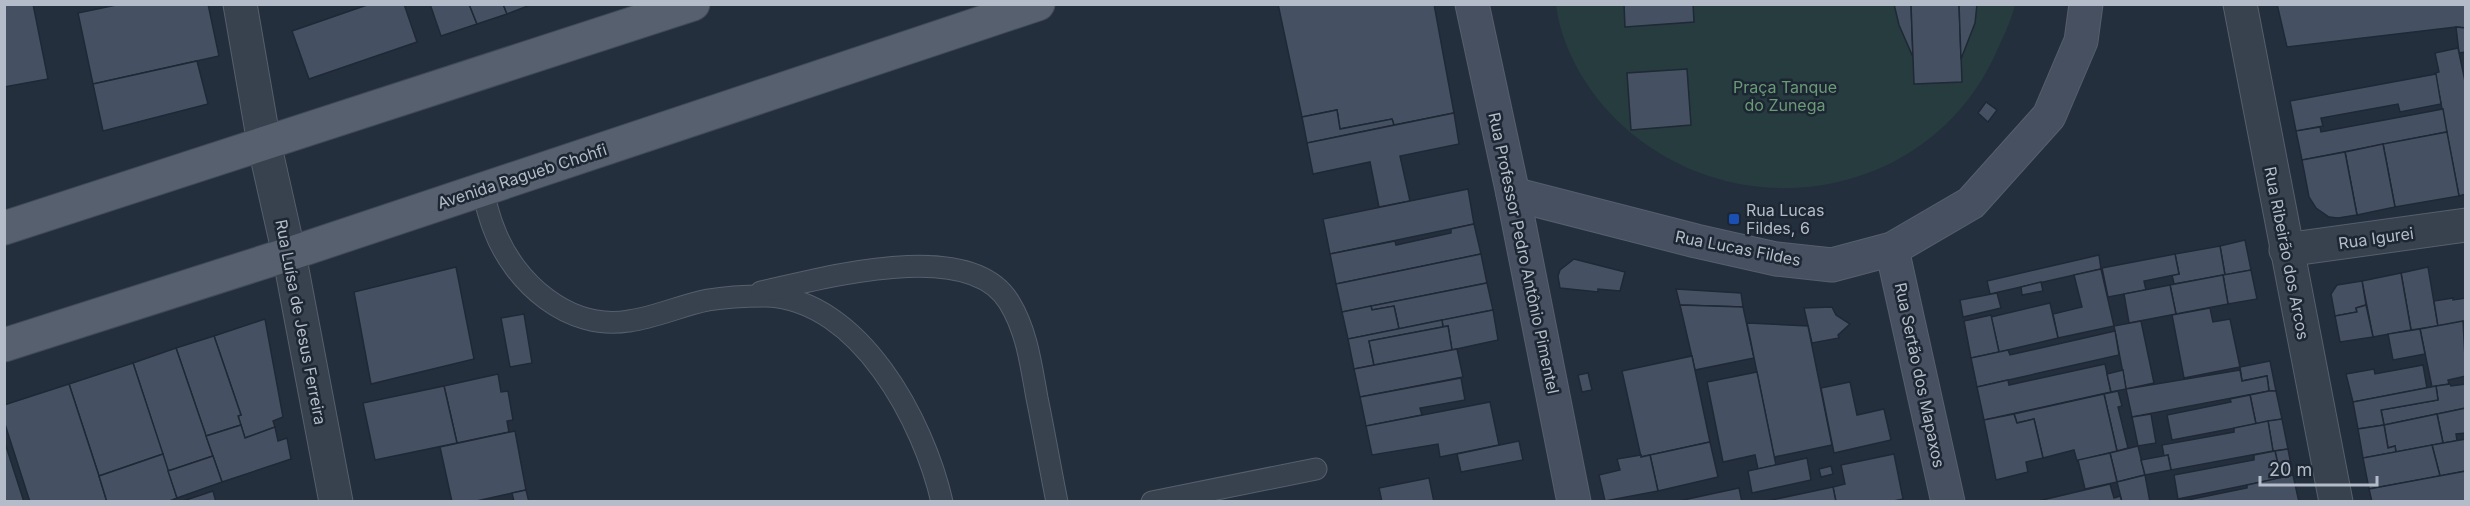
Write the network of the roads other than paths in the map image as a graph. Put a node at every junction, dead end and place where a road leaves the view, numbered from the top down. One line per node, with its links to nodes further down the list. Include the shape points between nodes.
1 (240, 4): 7 (street, Rua Luísa de Jesus Ferreira)
2 (693, 4): 7 (main road)
3 (1038, 4): 8 (main road, Avenida Ragueb Chohfi)
4 (1472, 4): 9 (street, Rua Professor Pedro Antônio Pimentel)
5 (2086, 4): 12 (street, Rua Lucas Fildes, via 2081,41 2049,116 1971,203)
6 (2240, 4): 13 (street, Rua Ribeirão dos Arcos)
7 (264, 144): 11 (main road); 14 (street, Rua Luísa de Jesus Ferreira)
8 (482, 190): 14 (main road, Avenida Ragueb Chohfi); 15 (lane, via 494,230 513,266 537,292 567,313 599,322 627,322 709,300)
9 (1513, 194): 12 (street, Rua Lucas Fildes, via 1776,259 1832,265); 22 (street, Rua Professor Pedro Antônio Pimentel)
10 (2466, 225): 13 (street, Rua Igurei)
11 (4, 228)
12 (1892, 249): 23 (street, Rua Sertão dos Mapaxos)
13 (2286, 250): 24 (street, Rua Ribeirão dos Arcos)
14 (289, 254): 16 (main road, Avenida Ragueb Chohfi); 18 (street, Rua Luísa de Jesus Ferreira)
15 (740, 297): 19 (lane, via 770,296 801,304 835,319 868,350 919,433); 20 (lane, via 882,267 955,270 987,280 1008,299 1021,324)
16 (4, 345)
17 (1316, 470): 21 (lane)
18 (336, 501)
19 (942, 501)
20 (1057, 501)
21 (1152, 501)
22 (1574, 501)
23 (1948, 501)
24 (2336, 501)

